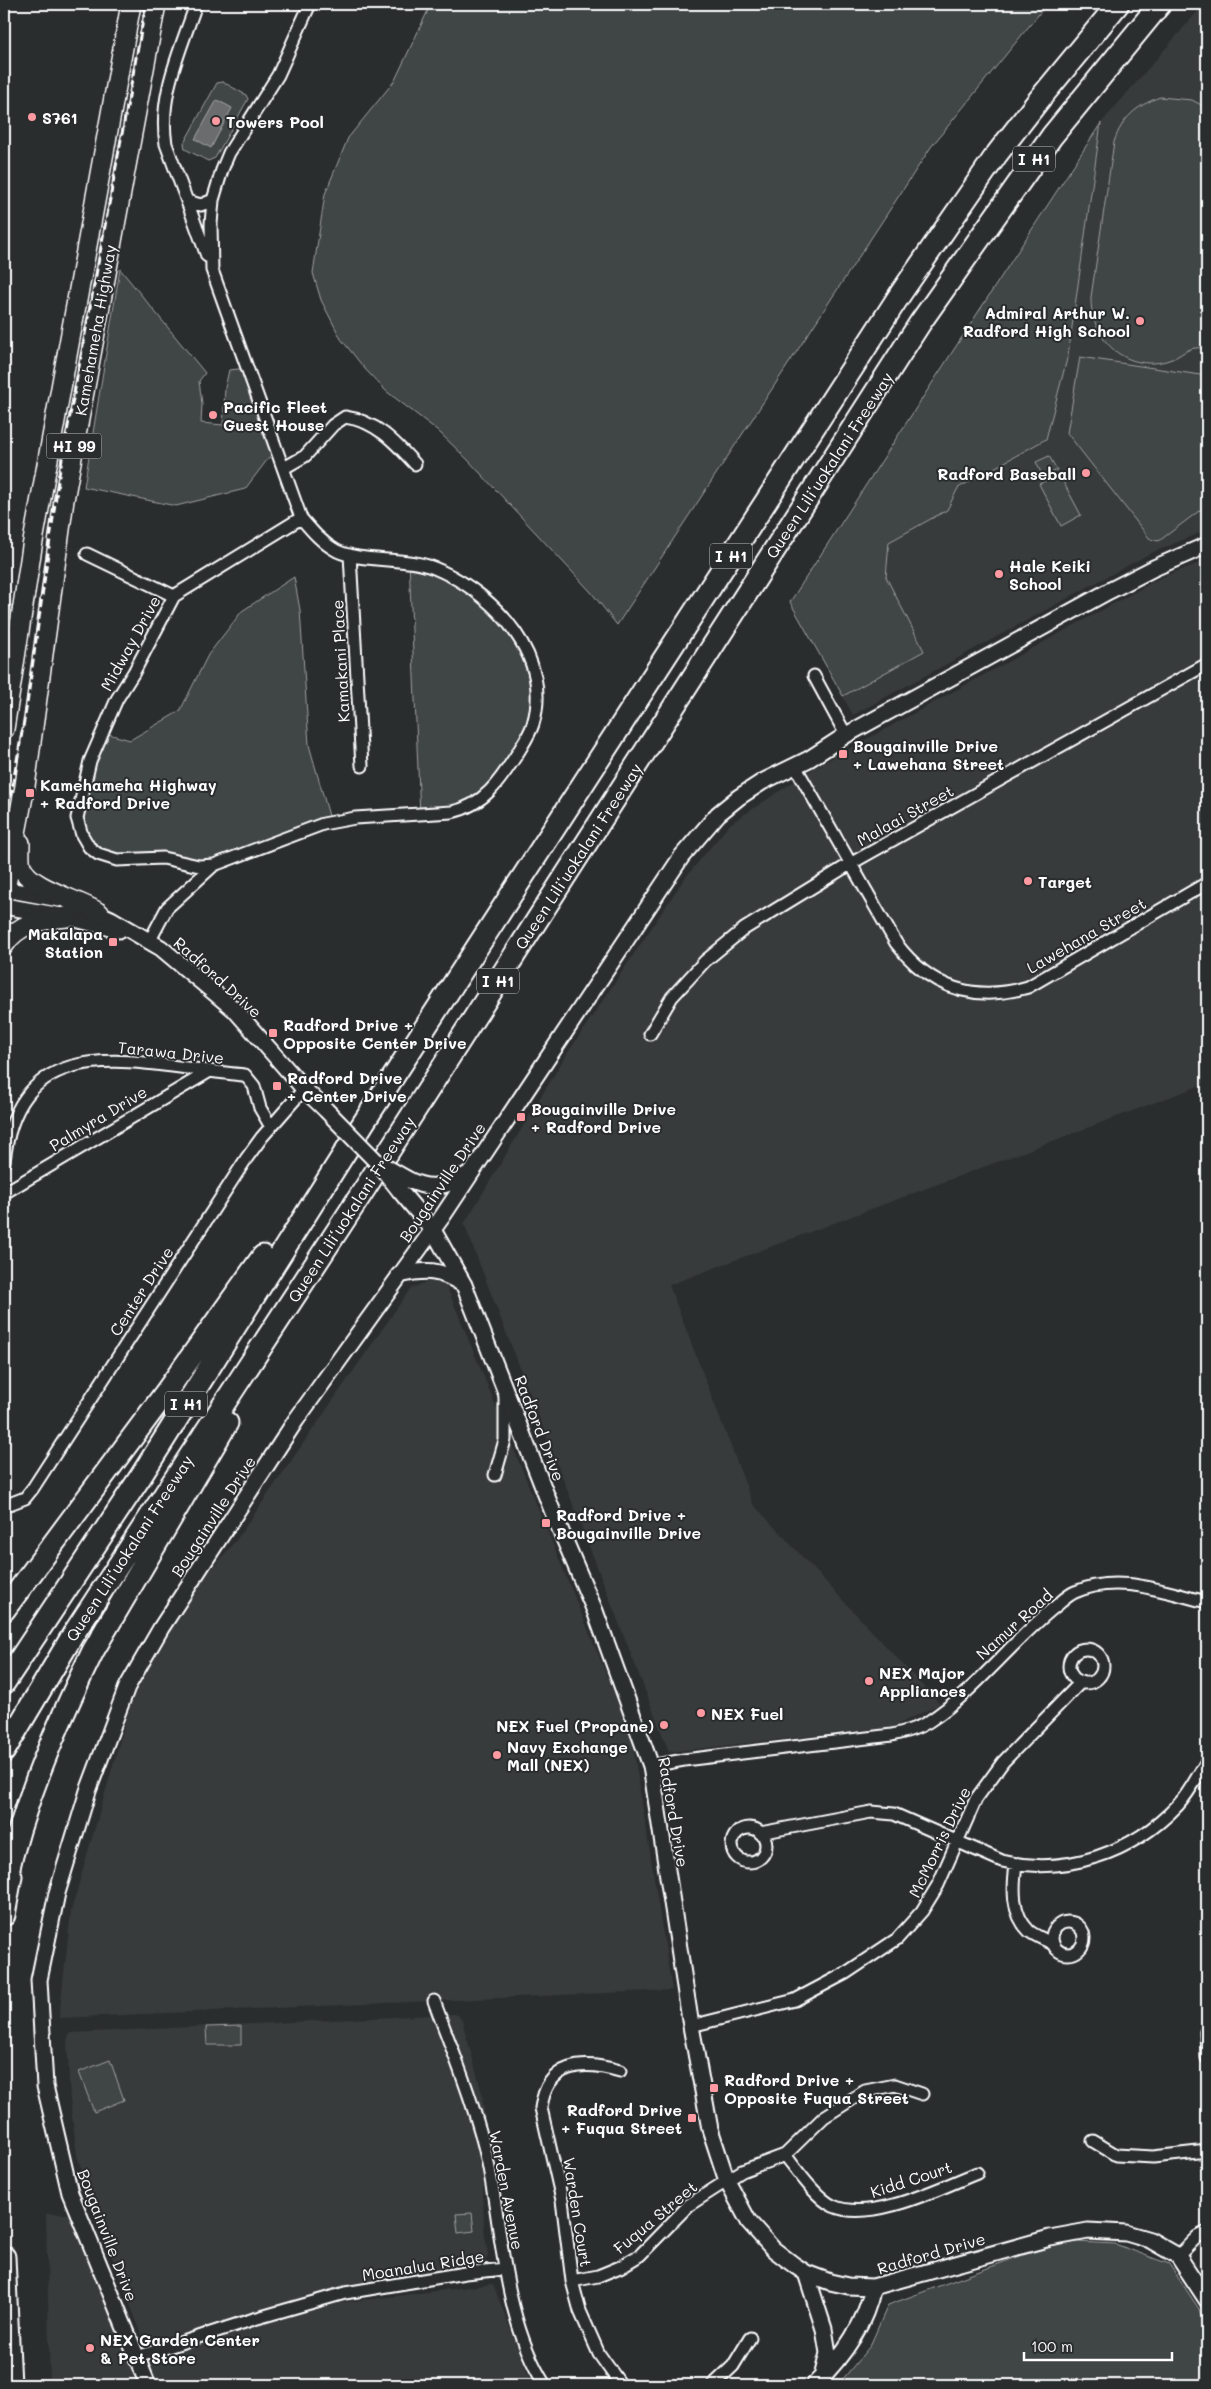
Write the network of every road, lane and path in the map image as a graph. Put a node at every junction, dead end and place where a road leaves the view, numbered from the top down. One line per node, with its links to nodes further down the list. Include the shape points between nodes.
1 (131, 4): 19 (main road, Kamehameha Highway / HI 99, via 32,547)
2 (156, 4): 23 (main road, Kamehameha Highway / HI 99, via 64,500)
3 (196, 4): 8 (street, via 163,115 166,144)
4 (310, 4): 7 (street, via 278,75 229,153)
5 (1118, 4): 36 (highway, Queen Liliʻuokalani Freeway / I H1, via 1038,101 934,244)
6 (1160, 4): 42 (highway, Queen Liliʻuokalani Freeway / I H1, via 1052,136 920,323)
7 (213, 200): 8 (street, via 201,205); 9 (street, via 210,224)
8 (187, 201): 9 (street)
9 (212, 270): 11 (street)
10 (415, 464): 11 (street, via 378,428 346,417 333,425 305,456)
11 (284, 468): 12 (street)
12 (301, 518): 15 (street, via 322,541); 16 (street, Midway Drive)
13 (1207, 545): 20 (street, Bougainville Drive, via 1154,568)
14 (87, 554): 16 (street)
15 (350, 555): 21 (street, Kamakani Place); 25 (street, via 409,561 440,570 482,597 500,613 520,640 530,661 536,693 533,724 497,784 484,798 464,809 355,818 323,824)
16 (174, 596): 25 (street, Midway Drive, via 100,732 77,818 85,842 103,856 124,860 163,858)
17 (1207, 664): 24 (street, Malaai Street)
18 (814, 676): 20 (street)
19 (4, 729)
20 (846, 735): 22 (street, Bougainville Drive)
21 (362, 766)
22 (795, 766): 24 (street, Lawehana Street); 39 (street, Bougainville Drive, via 762,782 718,814 698,834)
23 (25, 786): 27 (main road, Kamehameha Highway / HI 99); 28 (main road, via 20,855 24,871 36,884 79,901)
24 (850, 864): 26 (street, Lawehana Street, via 906,956 918,968 946,985 979,994 1012,992 1043,980); 33 (street, Malaai Street, via 744,929 706,961 672,997)
25 (214, 866): 31 (street, via 167,908)
26 (1207, 883)
27 (4, 895): 28 (street, Radford Drive, via 60,900); 29 (street, Radford Drive)
28 (99, 913): 30 (street, Radford Drive)
29 (66, 917): 30 (street, Radford Drive); 32 (main road, via 30,924 17,931)
30 (131, 932): 31 (street, Radford Drive)
31 (149, 942): 35 (street, Radford Drive, via 161,948 235,1010)
32 (4, 945)
33 (650, 1034)
34 (210, 1071): 37 (street, Tarawa Drive, via 245,1076 251,1080 260,1108); 38 (street, Tarawa Drive, via 121,1060 85,1064 55,1072 30,1090 17,1108 6,1140); 41 (street, Palmyra Drive)
35 (304, 1089): 37 (street, Center Drive); 40 (street, Radford Drive, bridge)
36 (364, 1122): 50 (highway); 52 (highway, Queen Liliʻuokalani Freeway / I H1, via 141,1476)
37 (271, 1127): 48 (street, Center Drive, via 246,1159 33,1488 25,1498)
38 (4, 1162)
39 (471, 1172): 40 (street, via 442,1187); 43 (street, Bougainville Drive)
40 (404, 1185): 43 (street, Radford Drive)
41 (4, 1194)
42 (360, 1196): 53 (highway, Queen Liliʻuokalani Freeway / I H1, via 74,1633); 56 (highway, via 93,1651 61,1718)
43 (433, 1230): 44 (street, Bougainville Drive); 45 (street, Radford Drive)
44 (400, 1275): 45 (street, via 424,1270 436,1272 452,1277); 83 (street, Bougainville Drive, via 296,1420 161,1628 127,1687 88,1791 57,1893 39,1980 45,2086 70,2193)
45 (464, 1286): 46 (street, Radford Drive)
46 (505, 1389): 47 (street, via 505,1440); 55 (street, Radford Drive, via 595,1611)
47 (495, 1475)
48 (4, 1506)
49 (1207, 1602): 55 (street, Namur Road, via 1133,1584 1106,1583 1074,1592 954,1702 914,1729 883,1736)
50 (4, 1610)
51 (1081, 1682): 58 (street, McMorris Drive, via 1003,1762 976,1799)
52 (4, 1683)
53 (4, 1750)
54 (1207, 1760): 59 (street, via 1179,1804 1155,1827 1126,1846 1075,1864)
55 (650, 1766): 64 (street, Radford Drive)
56 (34, 1787): 60 (highway); 61 (highway)
57 (760, 1832): 58 (street, via 871,1812 894,1814)
58 (956, 1841): 59 (street); 64 (street, McMorris Drive, via 938,1885 897,1939 846,1973 795,2000)
59 (1016, 1864): 62 (street, via 1012,1890 1018,1915 1030,1931)
60 (4, 1888)
61 (4, 1915)
62 (1053, 1944)
63 (434, 2001): 77 (street, Warden Avenue, via 478,2122)
64 (691, 2026): 73 (street, Radford Drive, via 712,2137)
65 (1207, 2029): 66 (street)
66 (1207, 2058)
67 (620, 2071): 79 (street, Warden Court, via 591,2064 567,2068 552,2080 543,2094 541,2108 562,2200)
68 (922, 2094): 71 (street, via 895,2085 865,2091 824,2117)
69 (1093, 2141): 70 (street, via 1116,2155 1153,2157)
70 (1207, 2151)
71 (785, 2156): 72 (street, Kidd Court, via 810,2186 832,2205 854,2211 878,2210); 73 (street, Fuqua Street, via 742,2171)
72 (977, 2173)
73 (727, 2181): 78 (street, Radford Drive, via 749,2222 773,2249); 79 (street, Fuqua Street, via 689,2205 640,2255 605,2273)
74 (1207, 2232): 75 (street, via 1197,2237)
75 (1178, 2256): 80 (street, Radford Drive, via 1150,2240 1126,2233 1088,2231 1050,2238); 81 (street, Radford Drive)
76 (4, 2257): 85 (highway)
77 (506, 2270): 83 (street, Moanalua Ridge, via 465,2273 345,2293); 87 (street, Warden Avenue, via 522,2341)
78 (806, 2273): 80 (street, Radford Drive, via 848,2286); 84 (street, via 824,2329 828,2353)
79 (572, 2281): 88 (street, Warden Court, via 589,2336)
80 (873, 2287): 84 (street, via 856,2334)
81 (1207, 2300)
82 (750, 2338): 89 (street, via 732,2366)
83 (137, 2357): 86 (street, Bougainville Drive)
84 (818, 2381)
85 (10, 2385)
86 (148, 2385)
87 (546, 2385)
88 (621, 2385)
89 (713, 2385)

